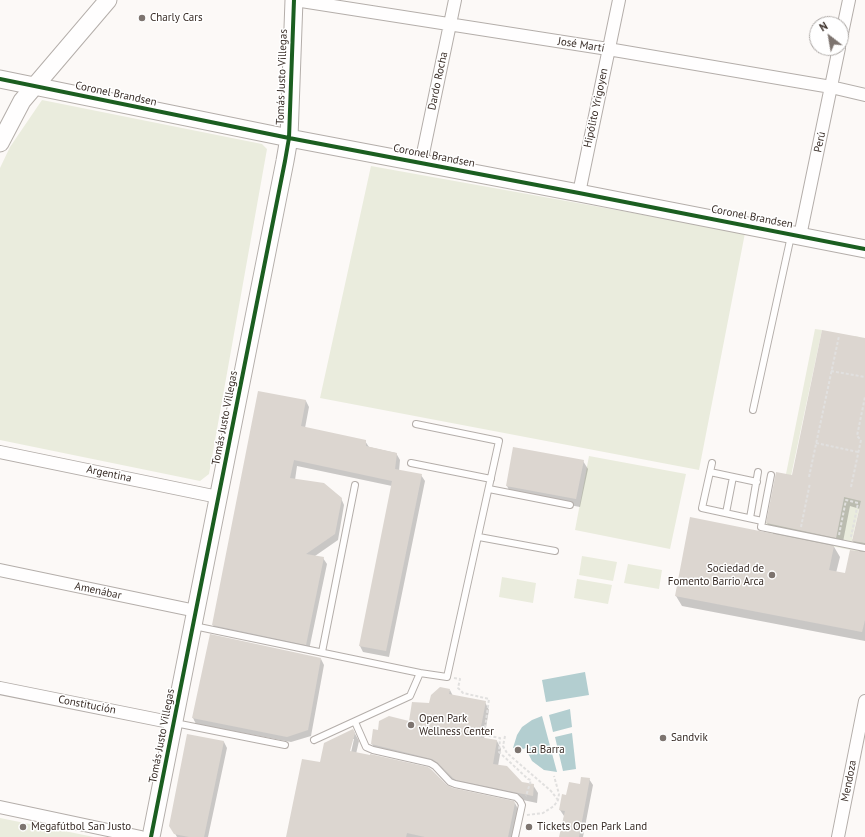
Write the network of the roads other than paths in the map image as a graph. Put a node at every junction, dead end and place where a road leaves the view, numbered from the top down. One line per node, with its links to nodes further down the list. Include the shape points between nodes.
1 (108, 0): 11 (street)
2 (295, 0): 7 (street, José Martí); 14 (street, Tomás Justo Villegas)
3 (455, 0): 7 (street, Dardo Rocha)
4 (619, 0): 8 (street, Hipólito Yrigoyen)
5 (849, 0): 6 (street)
6 (846, 16)
7 (450, 24): 8 (street, José Martí); 16 (street, Dardo Rocha)
8 (608, 49): 12 (street, José Martí); 17 (street, Hipólito Yrigoyen)
9 (837, 56): 12 (street, Perú)
10 (0, 79): 11 (street, Coronel Brandsen)
11 (34, 86): 14 (street, Coronel Brandsen); 15 (street, via 22,102)
12 (831, 87): 13 (street, José Martí); 18 (street, Perú)
13 (865, 94)
14 (289, 138): 16 (street, Coronel Brandsen); 33 (street, Tomás Justo Villegas)
15 (0, 143)
16 (421, 163): 17 (street, Coronel Brandsen)
17 (579, 193): 18 (street, Coronel Brandsen)
18 (796, 235): 19 (street, Coronel Brandsen); 20 (lane)
19 (865, 249)
20 (754, 410)
21 (416, 424): 29 (lane, via 499,441)
22 (0, 452): 33 (street, Argentina)
23 (411, 463): 29 (lane)
24 (712, 463): 25 (lane)
25 (710, 472): 28 (lane); 35 (lane, via 702,508)
26 (758, 472): 30 (lane)
27 (771, 476): 37 (lane)
28 (733, 477): 30 (lane); 35 (lane)
29 (490, 479): 32 (lane)
30 (756, 482): 36 (lane)
31 (355, 485): 43 (lane)
32 (489, 488): 34 (lane); 38 (lane)
33 (218, 497): 42 (street, Tomás Justo Villegas)
34 (570, 505)
35 (726, 513): 36 (lane)
36 (750, 518): 37 (lane)
37 (762, 521): 39 (lane, via 761,527)
38 (479, 537): 40 (lane); 44 (lane, via 447,677)
39 (865, 548)
40 (555, 551)
41 (0, 570): 42 (street, Amenábar)
42 (194, 618): 43 (lane); 48 (street, Tomás Justo Villegas)
43 (322, 652): 44 (lane)
44 (420, 673): 47 (lane, via 410,696)
45 (0, 688): 48 (street, Constitución)
46 (865, 701): 55 (street, Mendoza)
47 (355, 722): 49 (lane); 54 (lane, via 366,747 430,763 450,782 516,797 522,806)
48 (174, 723): 50 (lane); 53 (street, Tomás Justo Villegas)
49 (314, 740)
50 (285, 745)
51 (0, 807): 52 (street)
52 (141, 837)
53 (151, 837)
54 (515, 837)
55 (838, 837)

